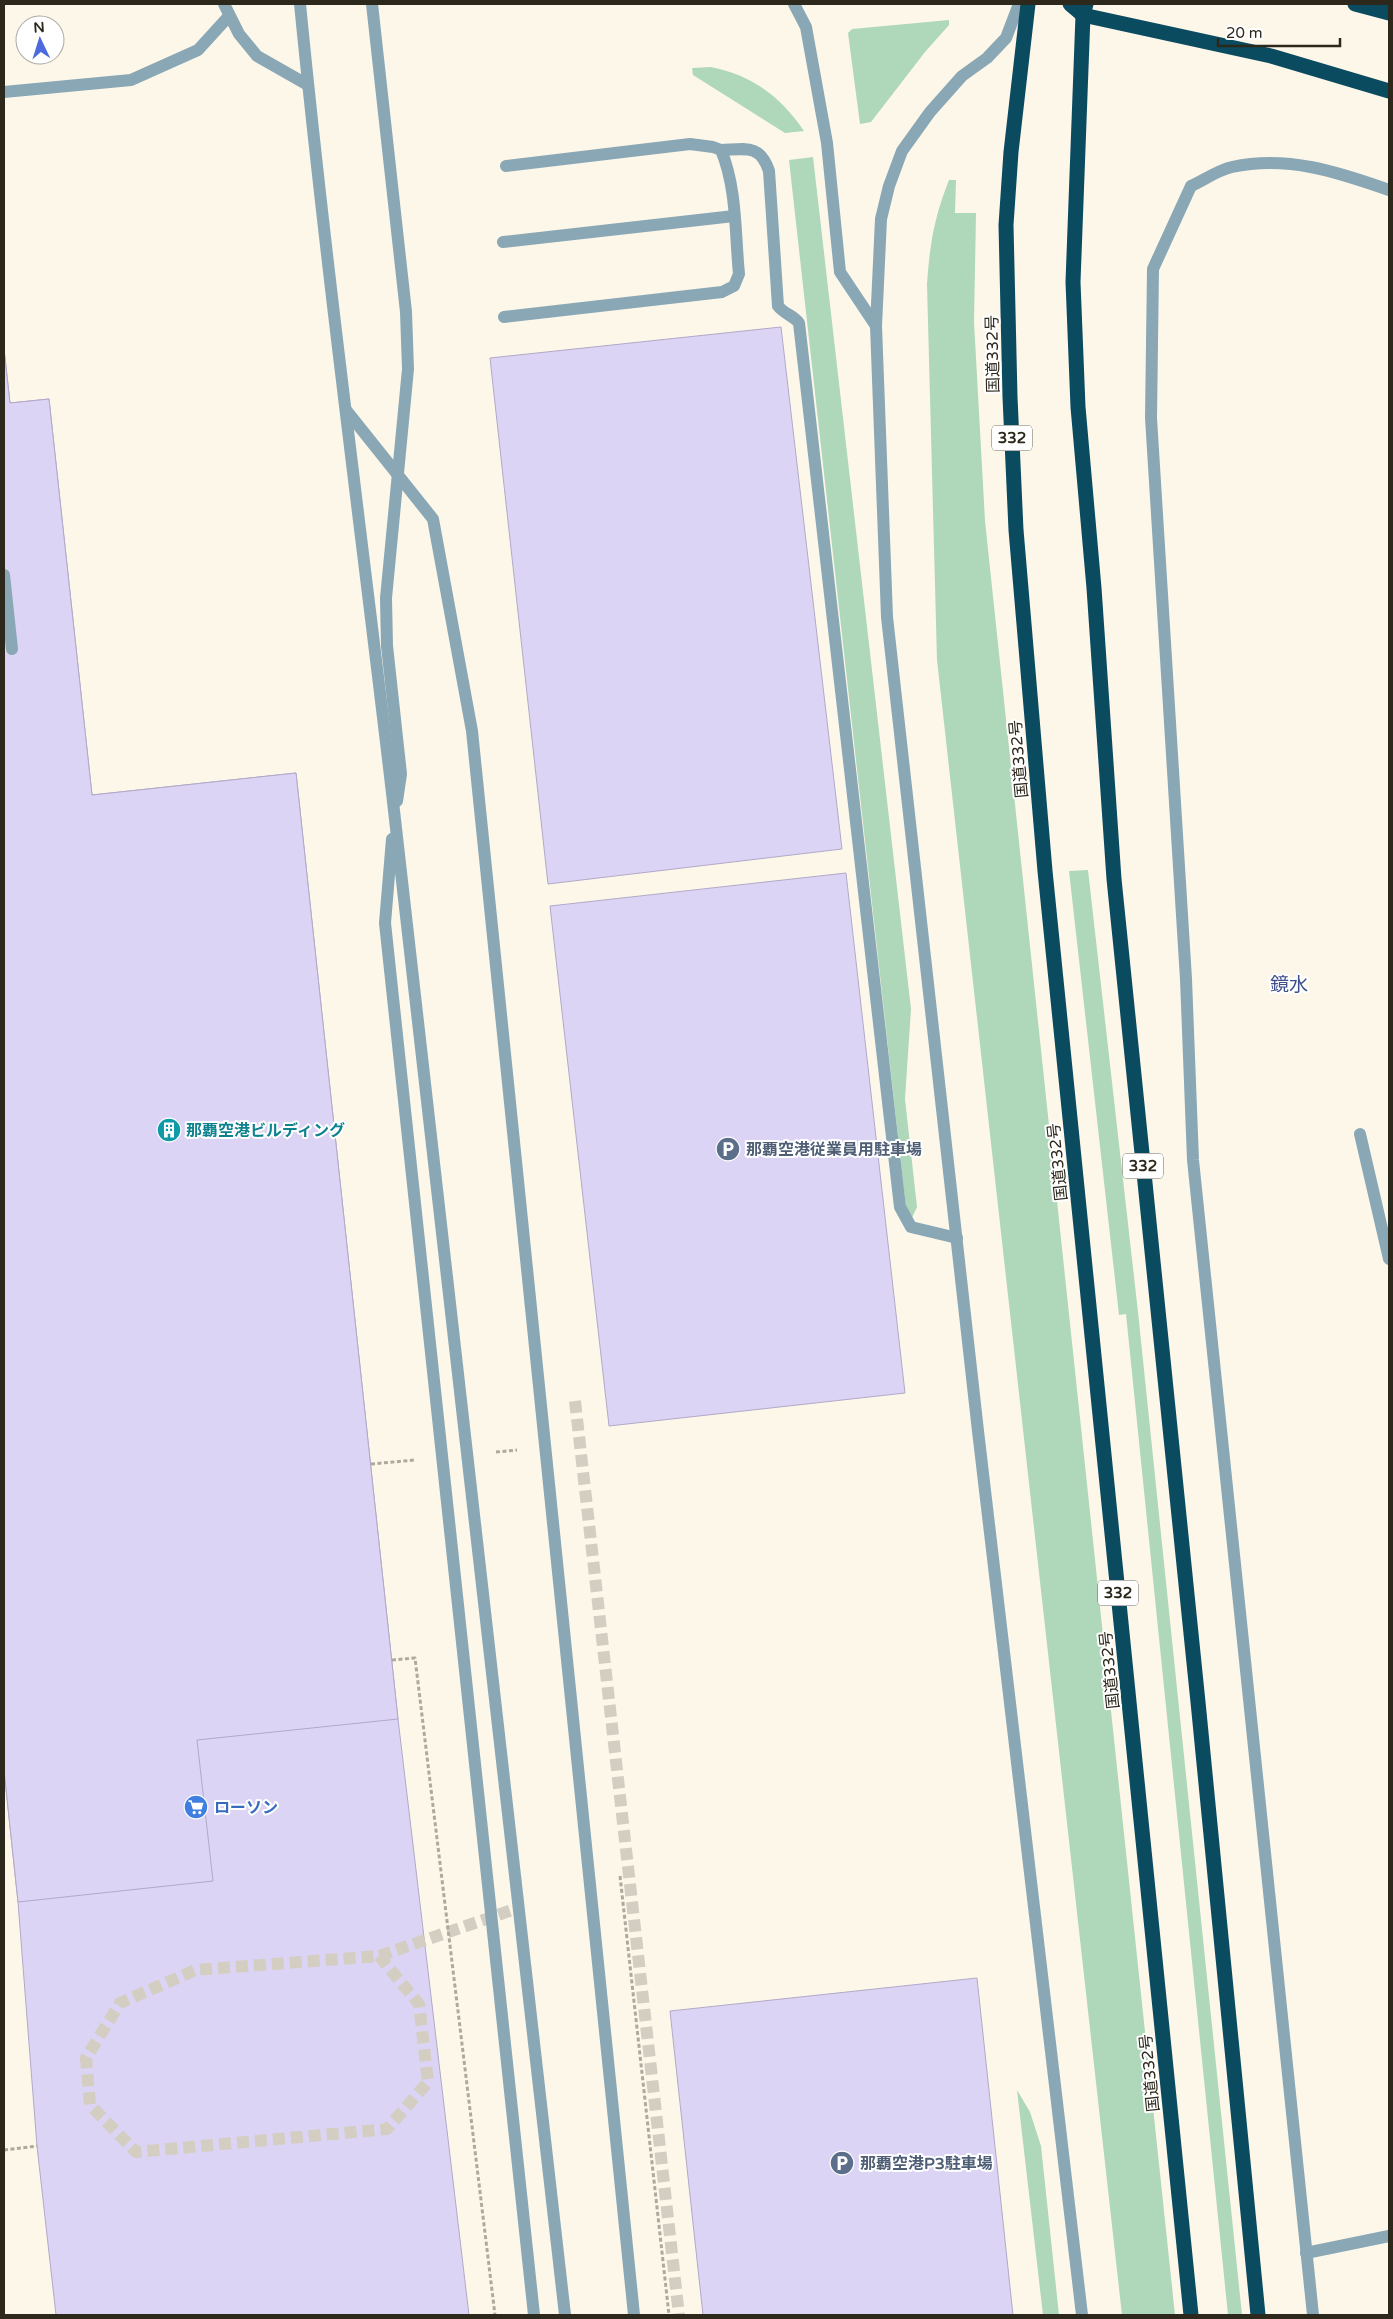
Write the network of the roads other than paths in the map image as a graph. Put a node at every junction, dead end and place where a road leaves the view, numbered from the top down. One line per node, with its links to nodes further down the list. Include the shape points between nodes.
1 (224, 4): 11 (street)
2 (300, 4): 12 (street)
3 (372, 4): 30 (street, via 406,312 408,369 386,598 387,646 401,774 388,870 385,923)
4 (794, 4): 21 (street, via 806,27 827,143 840,272)
5 (1019, 4): 21 (street, via 1006,38 987,58 962,76 902,151 881,219)
6 (1028, 4): 34 (highway, 国道332号 / 332, via 1006,225 1016,530 1046,871)
7 (1070, 4): 9 (highway)
8 (1355, 4): 10 (highway)
9 (1085, 9): 13 (highway, via 1272,56); 35 (highway, 332, via 1073,282 1078,407 1114,878)
10 (1389, 13)
11 (229, 16): 12 (street, via 257,56); 14 (street, via 198,50 131,80)
12 (308, 84): 22 (street)
13 (1389, 91)
14 (4, 92)
15 (721, 150): 16 (street, via 690,144); 18 (street, via 726,162); 26 (street, via 752,150 760,152 764,158 768,171 778,306 799,323 900,1207 911,1228)
16 (506, 166)
17 (1389, 190): 29 (street, via 1333,170 1277,162 1231,167 1191,186 1152,269 1151,418 1186,969 1193,1160)
18 (734, 216): 19 (street); 20 (street, via 739,274 734,286 722,292)
19 (503, 242)
20 (504, 317)
21 (876, 326): 26 (street, via 887,617)
22 (346, 410): 31 (street); 32 (street, via 433,519 472,731)
23 (4, 575): 24 (street)
24 (12, 649)
25 (1360, 1134): 27 (street)
26 (957, 1238): 33 (street)
27 (1389, 1259)
28 (1389, 2236): 29 (street)
29 (1306, 2253): 36 (street)
30 (534, 2315)
31 (565, 2315)
32 (634, 2315)
33 (1082, 2315)
34 (1191, 2315)
35 (1258, 2315)
36 (1313, 2315)

